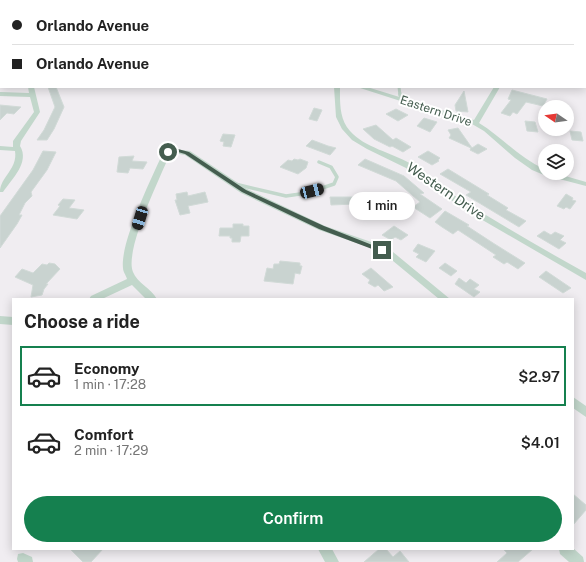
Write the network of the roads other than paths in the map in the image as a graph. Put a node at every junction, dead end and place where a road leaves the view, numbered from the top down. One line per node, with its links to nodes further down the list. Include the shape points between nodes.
1 (31, 88): 7 (street)
2 (337, 88): 18 (street, Western Drive, via 340,121 359,142 400,160 447,194)
3 (363, 88): 8 (street, Eastern Drive)
4 (399, 88): 8 (lane)
5 (497, 88): 9 (street)
6 (0, 94): 7 (street)
7 (33, 95): 11 (street, via 36,112 17,141)
8 (401, 99): 9 (street, Eastern Drive)
9 (475, 124): 13 (street, Eastern Drive)
10 (0, 148): 11 (street)
11 (18, 149): 17 (street, via 21,156 16,168)
12 (319, 162): 15 (lane, via 334,170 337,177 334,184 286,197 247,185)
13 (538, 170)
14 (571, 180): 16 (street, Eastern Drive)
15 (234, 184): 19 (street, via 183,152 173,151 166,155 128,254 127,268); 22 (street, via 322,228 390,254)
16 (586, 184)
17 (0, 190)
18 (586, 277)
19 (133, 280): 20 (street); 21 (street)
20 (96, 298)
21 (151, 298)
22 (444, 298)
23 (0, 320): 24 (street)
24 (12, 321)
25 (574, 403): 26 (street)
26 (586, 412)
27 (325, 550): 29 (street)
28 (566, 550): 30 (street)
29 (333, 562)
30 (578, 562)

